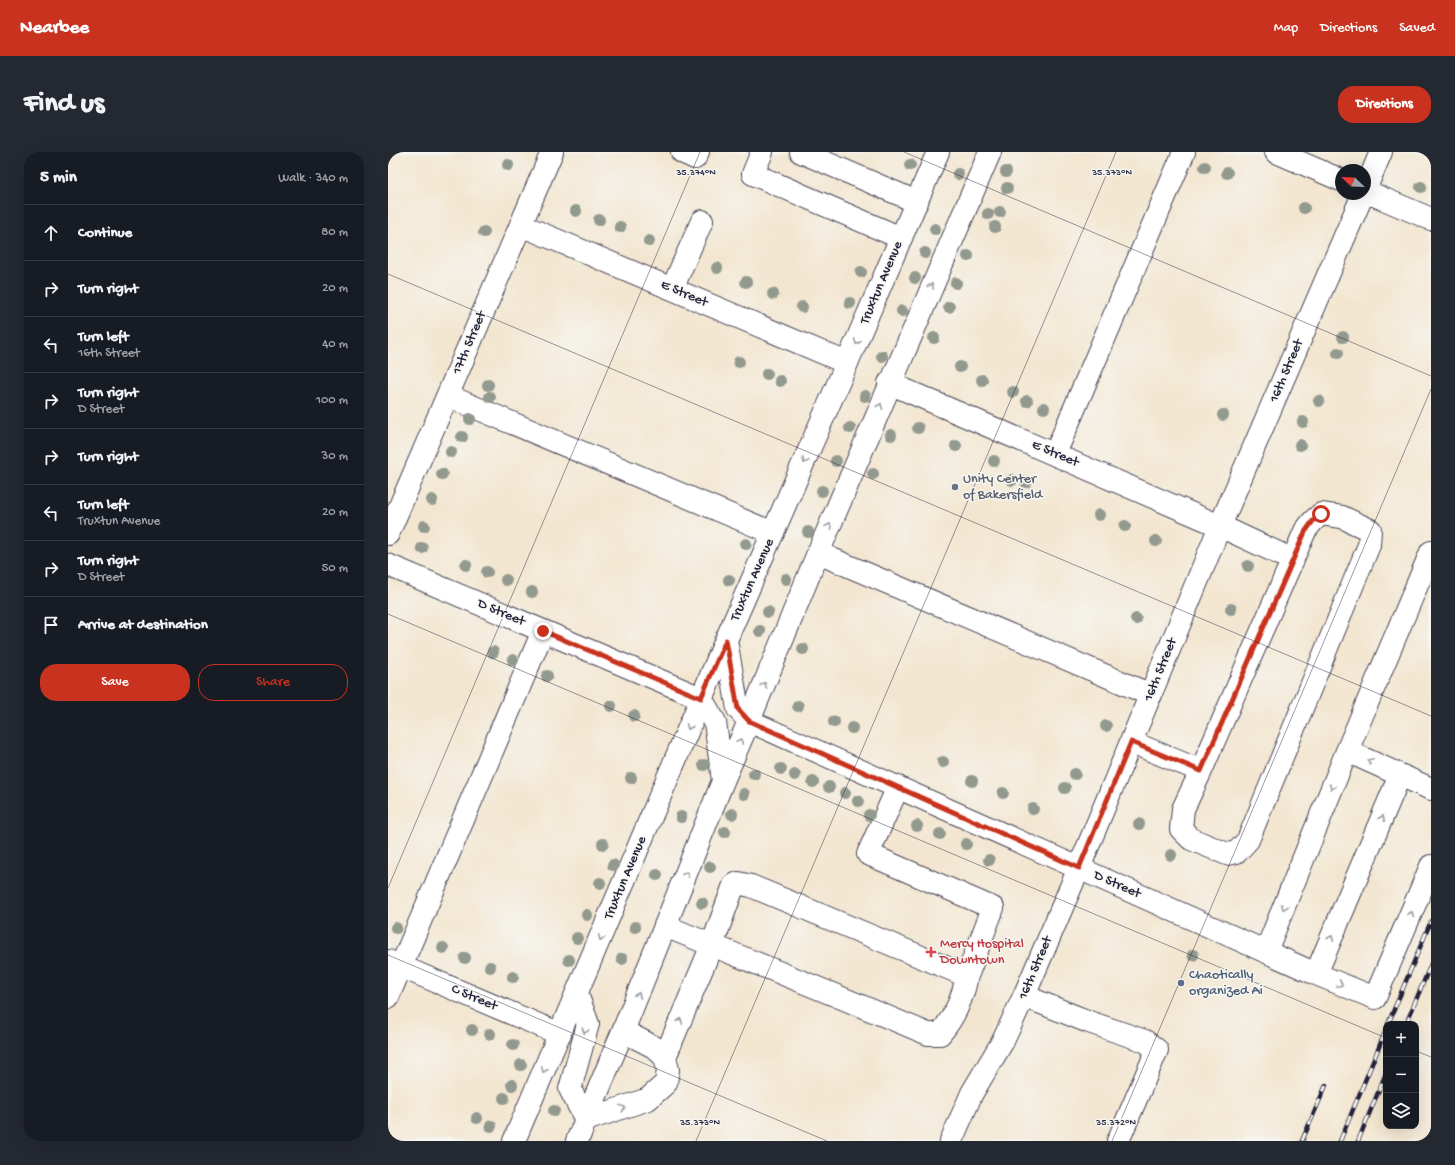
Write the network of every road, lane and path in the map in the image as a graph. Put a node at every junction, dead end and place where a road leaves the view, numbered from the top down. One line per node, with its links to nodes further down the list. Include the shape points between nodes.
1 (552, 152): 18 (street, 17th Street)
2 (682, 152): 3 (street, via 695,158)
3 (698, 152)
4 (762, 152): 19 (street, via 753,174)
5 (801, 152): 15 (street)
6 (938, 152): 15 (street, Truxtun Avenue)
7 (990, 152): 22 (street, one-way to 7)
8 (1184, 152): 24 (street)
9 (1276, 152): 12 (street)
10 (1381, 152): 11 (street)
11 (1371, 176)
12 (1335, 177)
13 (1371, 194): 16 (street)
14 (1360, 200): 25 (street, 16th Street)
15 (917, 202): 19 (street, Truxtun Avenue)
16 (1431, 219)
17 (702, 221): 20 (street)
18 (521, 225): 20 (street, E Street); 23 (street, 17th Street)
19 (901, 238): 21 (street, Truxtun Avenue, one-way to 21)
20 (672, 289): 21 (street, E Street)
21 (848, 363): 26 (street, Truxtun Avenue, one-way to 26)
22 (890, 383): 24 (street, E Street); 29 (street, one-way to 22)
23 (448, 396): 26 (street); 27 (street, 17th Street)
24 (1055, 454): 25 (street, E Street)
25 (1220, 526): 30 (street, E Street); 35 (street, 16th Street)
26 (773, 533): 34 (street, Truxtun Avenue)
27 (388, 534)
28 (1431, 552): 32 (street)
29 (818, 553): 35 (street); 37 (street, one-way to 29)
30 (1293, 560): 40 (street); 40 (street, via 1305,532 1321,514 1342,517 1370,530 1369,545 1248,840 1237,852 1227,854 1191,839 1181,829 1183,809)
31 (388, 565): 33 (street, D Street)
32 (1424, 590): 39 (street)
33 (543, 631): 36 (street, D Street); 50 (street)
34 (726, 640): 36 (street, Truxtun Avenue); 37 (street, via 738,709)
35 (1151, 695): 38 (street, 16th Street)
36 (701, 698): 42 (street, via 715,722); 53 (street, Truxtun Avenue, one-way to 53)
37 (749, 721): 42 (street, one-way to 37); 43 (street, D Street)
38 (1131, 742): 40 (street); 46 (street, 16th Street)
39 (1347, 751): 41 (street, one-way to 39); 49 (street, one-way to 49)
40 (1201, 771)
41 (1400, 775): 44 (street); 51 (street, one-way to 41)
42 (723, 781): 47 (street, one-way to 42)
43 (898, 787): 46 (street, D Street); 52 (street, via 868,854 993,908)
44 (1431, 789)
45 (1431, 866): 51 (street, D Street, one-way to 45, via 1375,998)
46 (1079, 868): 49 (street, D Street); 54 (street, 16th Street)
47 (665, 926): 48 (street); 56 (street, one-way to 47)
48 (712, 945): 52 (street, via 928,1034 940,1034 949,1024 964,991); 52 (street, via 734,884 738,883 751,886); 58 (street, one-way to 48)
49 (1266, 951): 51 (street, D Street)
50 (394, 964): 55 (street); 57 (street, C Street)
51 (1316, 974)
52 (967, 976)
53 (577, 994): 57 (street, Truxtun Avenue); 59 (street, one-way to 59, via 588,1024 570,1089)
54 (1024, 996): 62 (street, 16th Street, via 1003,1040 972,1093); 63 (street, via 1145,1041 1157,1050)
55 (388, 997)
56 (623, 1031): 58 (street, via 654,1047); 59 (street)
57 (560, 1034): 60 (street, Truxtun Avenue, one-way to 60)
58 (665, 1057): 59 (street, one-way to 58, via 648,1099 666,1083 668,1070)
59 (586, 1120): 61 (street)
60 (514, 1141)
61 (577, 1141)
62 (951, 1141)
63 (1118, 1141)

